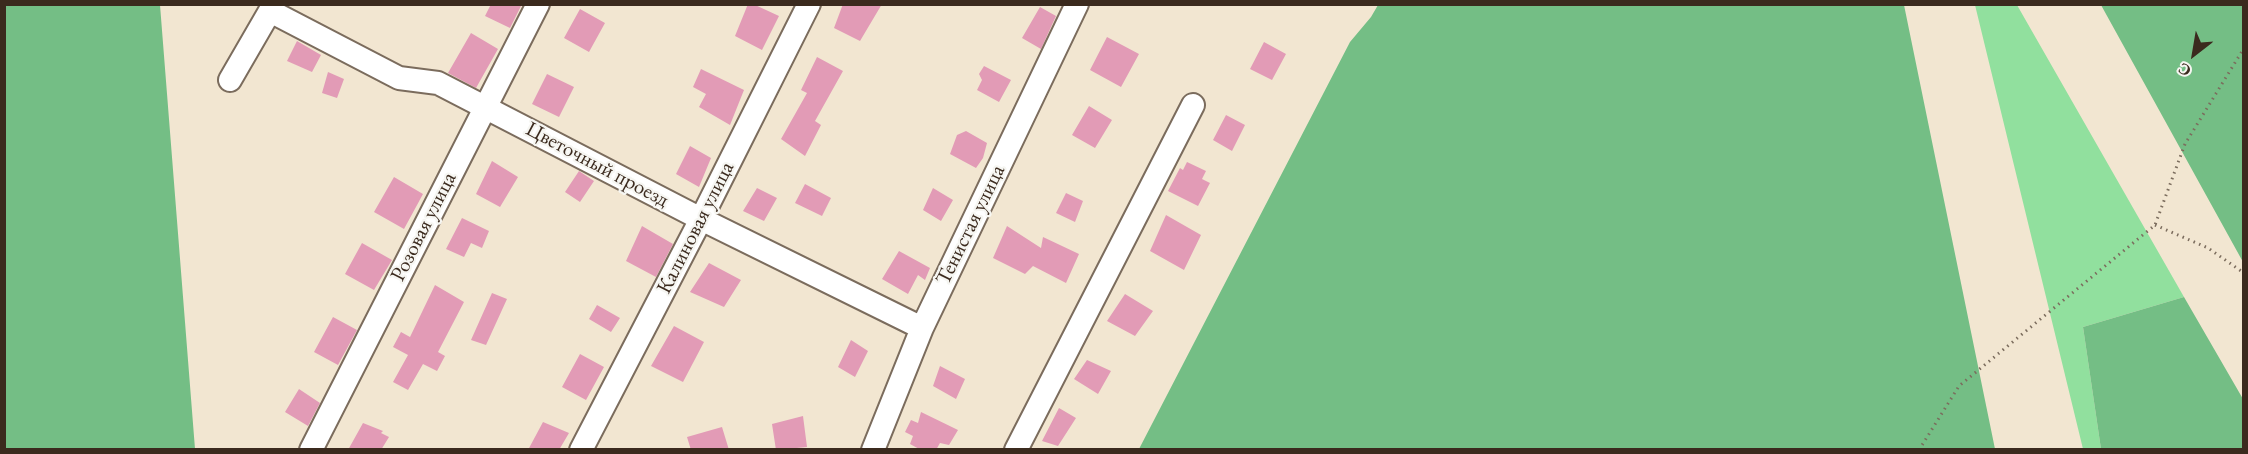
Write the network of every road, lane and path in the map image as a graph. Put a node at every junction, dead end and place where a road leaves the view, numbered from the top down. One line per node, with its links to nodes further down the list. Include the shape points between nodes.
1 (538, 4): 8 (street, Розовая улица)
2 (809, 4): 9 (street, Калиновая улица)
3 (1077, 4): 12 (street, Тенистая улица)
4 (272, 8): 6 (street); 8 (street, Цветочный проезд, via 399,78 438,83)
5 (2244, 48): 10 (path, via 2185,144)
6 (230, 80)
7 (1193, 105): 16 (street)
8 (485, 106): 9 (street, Цветочный проезд); 13 (street, Розовая улица)
9 (701, 219): 12 (street, Цветочный проезд); 14 (street, Калиновая улица)
10 (2155, 225): 11 (path, via 2208,248); 17 (path, via 1959,386)
11 (2244, 273)
12 (922, 328): 15 (street, Тенистая улица)
13 (311, 450)
14 (581, 450)
15 (873, 450)
16 (1016, 450)
17 (1919, 450)

